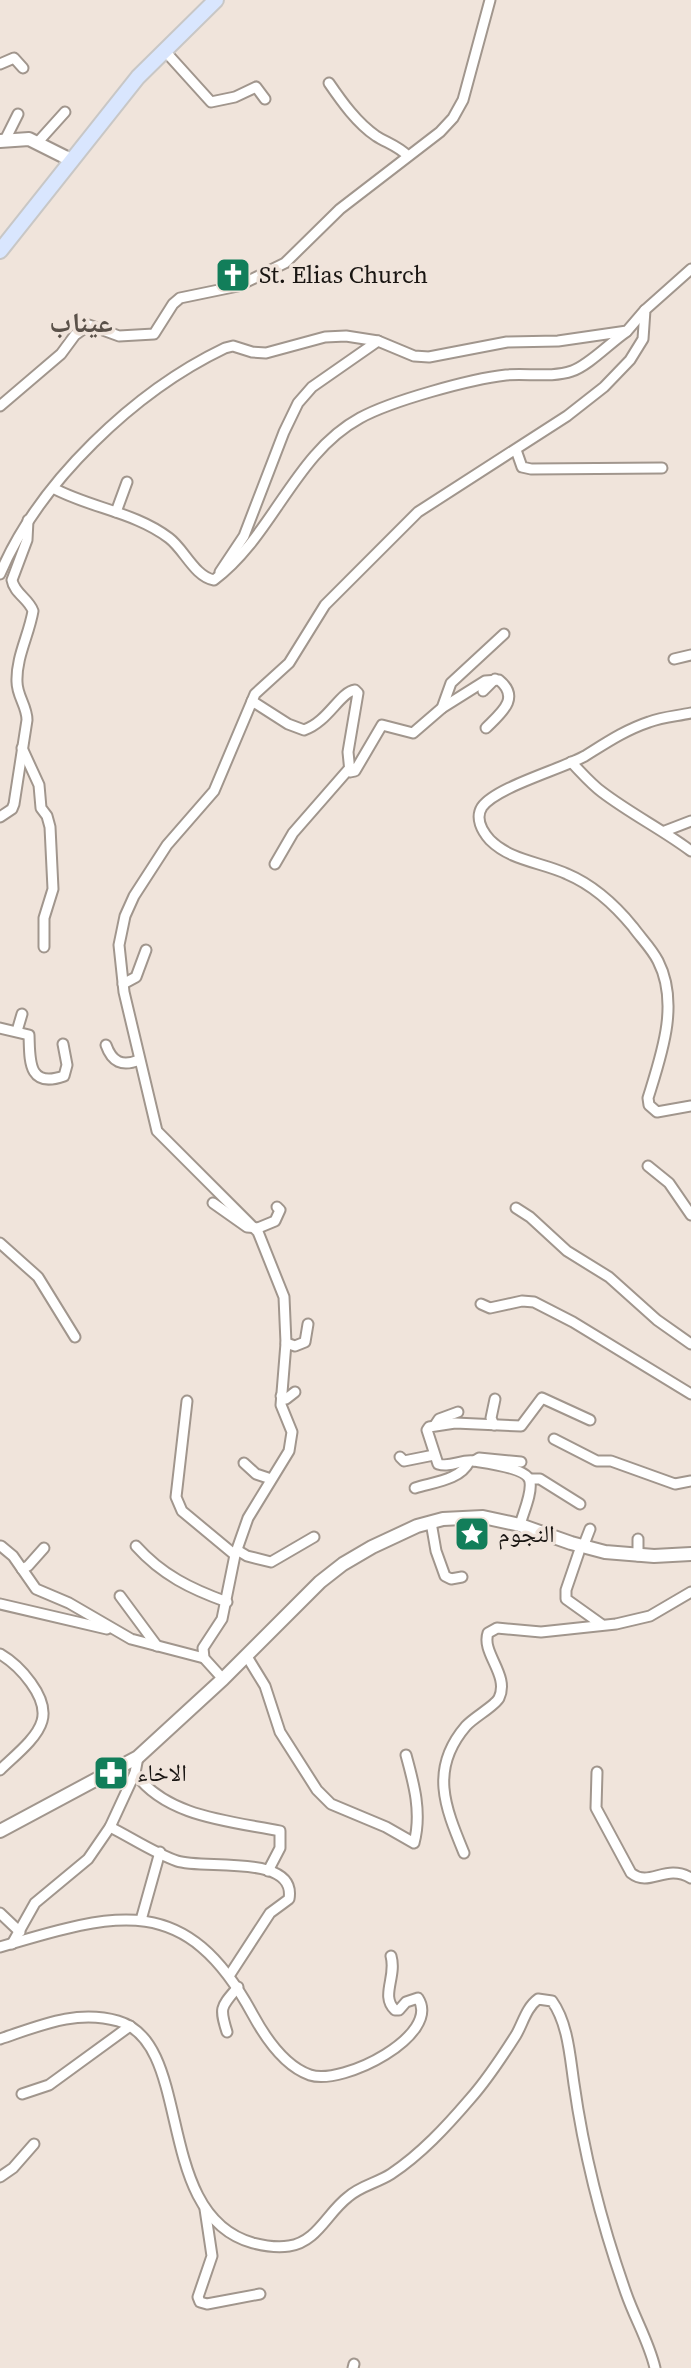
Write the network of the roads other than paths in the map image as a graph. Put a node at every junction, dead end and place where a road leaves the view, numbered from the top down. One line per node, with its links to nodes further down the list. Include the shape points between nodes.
1 (216, 0): 3 (main road)
2 (490, 0): 12 (street, via 458,109 440,132)
3 (164, 50): 7 (street, via 211,102 256,87); 13 (main road)
4 (0, 64): 5 (street, via 10,57)
5 (23, 68)
6 (329, 83): 12 (street, via 369,130)
7 (265, 99)
8 (65, 112): 11 (street)
9 (18, 114): 10 (street)
10 (2, 141): 11 (street)
11 (38, 142): 13 (street)
12 (408, 156): 19 (street, via 335,213 285,263 231,289 180,298 154,334 119,336 89,325)
13 (71, 160): 14 (main road)
14 (0, 251)
15 (691, 269): 16 (street)
16 (645, 310): 17 (street); 20 (street, via 643,339 619,372)
17 (627, 331): 18 (street, via 507,342 429,357); 27 (street, via 575,371 495,376 360,418 310,462 246,551)
18 (378, 341): 23 (street, via 333,336 266,353 225,348 138,402); 27 (street, via 312,387 298,403 244,536)
19 (0, 406)
20 (516, 450): 21 (street, via 522,467 531,469); 33 (street, via 418,512 391,537 325,605 289,663)
21 (662, 468)
22 (127, 482): 24 (street)
23 (53, 488): 24 (street); 25 (street)
24 (116, 512): 27 (street, via 159,531 203,576)
25 (28, 520): 26 (street); 37 (street, via 27,540 12,580 33,611 17,677 27,713)
26 (0, 574)
27 (214, 580)
28 (504, 634): 34 (street, via 451,683)
29 (691, 655): 30 (street)
30 (674, 659)
31 (495, 679): 32 (street); 34 (street); 36 (street, via 507,687 510,700)
32 (483, 691)
33 (252, 701): 39 (street, via 304,730 355,690); 47 (street, via 214,791 172,838 129,907 119,945)
34 (442, 708): 39 (street, via 413,733 382,725 355,771)
35 (691, 713): 38 (street, via 650,721)
36 (486, 728)
37 (22, 748): 40 (street, via 14,804); 45 (street, via 50,827 53,889 44,918)
38 (571, 762): 42 (street, via 600,790); 54 (street, via 488,801 479,823 491,840 513,855 589,886 641,937 658,961 667,998 649,1105 657,1112)
39 (348, 770): 44 (street, via 293,833)
40 (0, 817)
41 (691, 821): 42 (street)
42 (665, 831): 43 (street)
43 (691, 851)
44 (275, 864)
45 (44, 947)
46 (146, 950): 47 (street, via 136,977)
47 (123, 984): 53 (street)
48 (22, 1014): 50 (street)
49 (0, 1028): 50 (street)
50 (17, 1031): 51 (street, via 29,1035 31,1069 44,1078 64,1076)
51 (63, 1044)
52 (106, 1045): 53 (street, via 117,1062)
53 (139, 1060): 62 (street, via 157,1131)
54 (691, 1106)
55 (648, 1166): 60 (street, via 669,1183)
56 (213, 1203): 62 (street)
57 (277, 1207): 61 (street)
58 (516, 1208): 68 (street)
59 (290, 1210): 61 (street)
60 (691, 1215)
61 (275, 1221): 62 (street)
62 (254, 1229): 67 (street, via 284,1297)
63 (0, 1243): 66 (street, via 38,1277)
64 (481, 1304): 70 (street, via 490,1308 534,1302)
65 (308, 1324): 67 (street, via 305,1342)
66 (75, 1337)
67 (286, 1343): 71 (street)
68 (691, 1344)
69 (295, 1392): 71 (street, via 286,1399)
70 (691, 1394)
71 (281, 1396): 84 (street, via 292,1441)
72 (495, 1399): 77 (street)
73 (187, 1401): 99 (street, via 176,1497 182,1511)
74 (458, 1412): 76 (street)
75 (590, 1420): 77 (street, via 542,1398 521,1426)
76 (435, 1425): 77 (street); 79 (street, via 427,1430)
77 (494, 1425)
78 (554, 1439): 86 (street, via 597,1461 675,1484)
79 (434, 1455): 80 (street, via 410,1461); 81 (street, via 441,1465)
80 (400, 1457)
81 (471, 1462): 82 (street); 85 (street, via 516,1469); 87 (street, via 456,1476)
82 (521, 1462)
83 (244, 1463): 84 (street)
84 (271, 1479): 99 (street)
85 (530, 1479): 88 (street, via 540,1479); 89 (street)
86 (691, 1481)
87 (415, 1488)
88 (580, 1504)
89 (520, 1525): 93 (street, via 457,1518); 98 (street)
90 (432, 1528): 93 (street); 98 (street, via 494,1525); 104 (street, via 445,1576)
91 (590, 1529): 98 (street)
92 (314, 1537): 99 (street, via 271,1562)
93 (392, 1537): 113 (street, via 320,1582)
94 (638, 1539): 101 (street)
95 (1, 1546): 103 (street)
96 (136, 1546): 107 (street, via 172,1579)
97 (44, 1548): 103 (street)
98 (581, 1549): 101 (street); 102 (street, via 638,1562); 109 (street, via 566,1599)
99 (236, 1552): 107 (street)
100 (691, 1554): 101 (street)
101 (638, 1556)
102 (691, 1560)
103 (22, 1569): 110 (street, via 36,1589)
104 (462, 1577)
105 (691, 1592): 109 (street, via 650,1616)
106 (120, 1596): 111 (street)
107 (227, 1602): 114 (street, via 218,1629 204,1644)
108 (0, 1604): 110 (street)
109 (601, 1624): 124 (street, via 541,1632 497,1628 486,1636 498,1669 500,1696 467,1725 443,1772 446,1805)
110 (114, 1630): 111 (street)
111 (157, 1646): 114 (street)
112 (0, 1654): 118 (street, via 22,1669 42,1706 43,1719)
113 (246, 1655): 115 (street); 116 (street, via 268,1694 280,1732 317,1790 331,1804 414,1843 419,1827)
114 (204, 1658): 115 (street)
115 (223, 1679): 117 (street)
116 (406, 1755)
117 (138, 1757): 120 (street); 122 (street)
118 (0, 1770)
119 (597, 1772): 126 (street, via 596,1808 631,1873 646,1879 675,1871)
120 (135, 1773): 121 (street); 125 (street, via 175,1806 280,1831 280,1848)
121 (110, 1827): 123 (street); 129 (street, via 88,1859 30,1909)
122 (0, 1831)
123 (160, 1852): 125 (street, via 188,1863); 128 (street)
124 (464, 1853)
125 (268, 1871): 133 (street, via 289,1883 289,1899 270,1913)
126 (690, 1880)
127 (0, 1913): 129 (street)
128 (141, 1920): 130 (street, via 91,1922); 133 (street, via 168,1926 200,1944)
129 (20, 1932): 130 (street)
130 (12, 1944): 131 (street)
131 (0, 1947)
132 (391, 1956): 134 (street, via 394,1973 388,2002 399,2010 418,1998 421,2011 397,2048 350,2072 325,2077 295,2067 266,2038)
133 (229, 1976): 134 (street)
134 (238, 1987): 136 (street, via 221,2006)
135 (130, 2026): 137 (street, via 85,2017 58,2019); 138 (street, via 49,2085); 141 (street, via 158,2066 183,2161)
136 (227, 2032)
137 (0, 2039)
138 (22, 2094)
139 (34, 2144): 140 (street)
140 (0, 2177)
141 (204, 2206): 142 (street, via 212,2256 200,2302); 143 (street, via 241,2240 274,2247 303,2243 349,2195 389,2176 430,2143 488,2076 530,2006 538,1999 552,2001 567,2042 594,2188)
142 (260, 2294)
143 (655, 2368)

